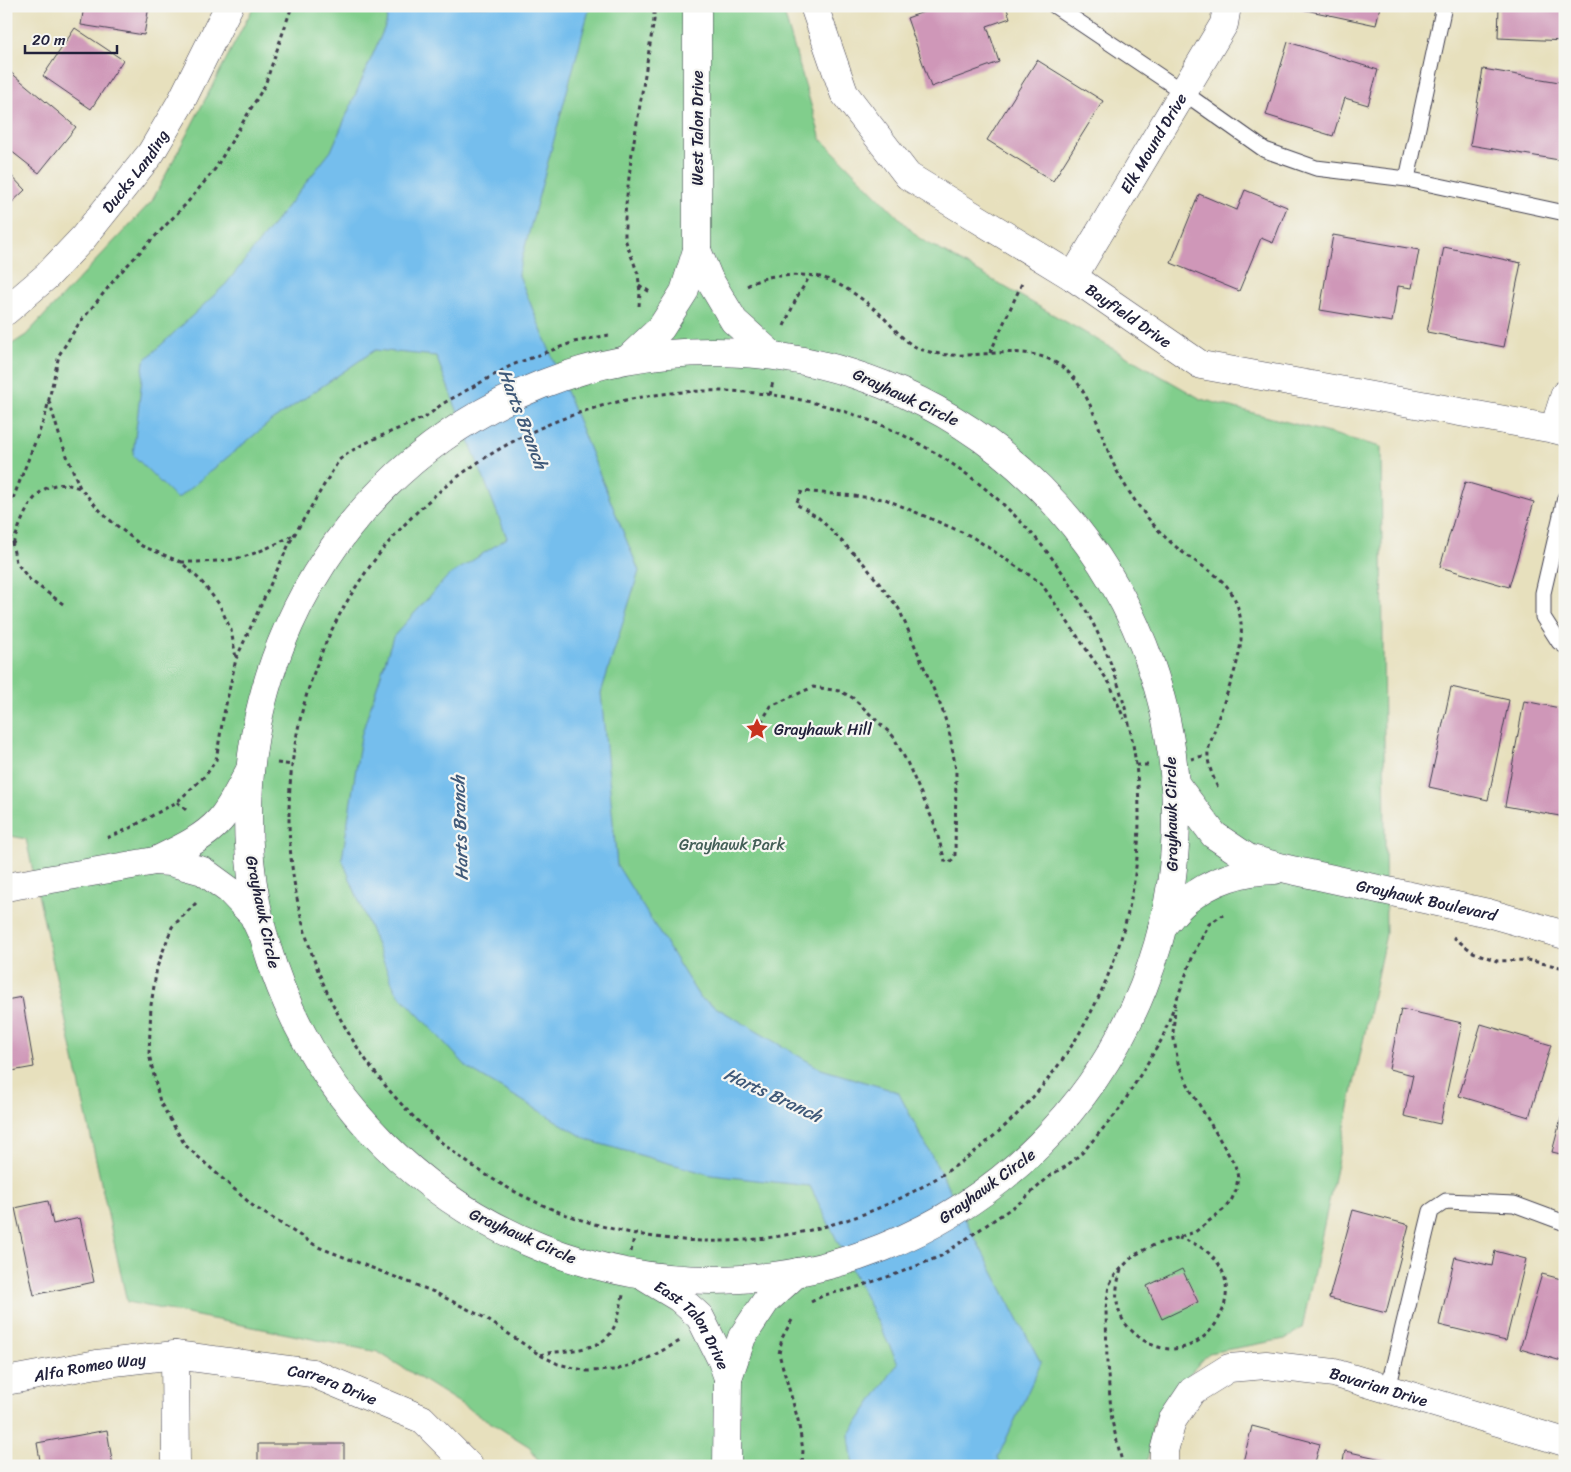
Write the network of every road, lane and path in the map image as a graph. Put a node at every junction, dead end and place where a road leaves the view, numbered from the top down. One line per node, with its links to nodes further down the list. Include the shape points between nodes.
1 (229, 6): 16 (street, Ducks Landing, via 181,102 151,153 83,238 47,276)
2 (292, 6): 23 (path, via 265,85 236,136 188,203 119,274 78,325 59,355)
3 (654, 6): 17 (path, via 626,214 626,239 638,274)
4 (697, 6): 12 (street, West Talon Drive)
5 (814, 6): 13 (street, Bayfield Drive, via 844,93 908,176)
6 (1055, 6): 9 (lane)
7 (1227, 6): 9 (street, Elk Mound Drive, via 1224,24)
8 (1444, 6): 10 (lane)
9 (1183, 92): 10 (lane, via 1264,150 1316,168); 14 (street, Elk Mound Drive)
10 (1408, 179): 11 (lane)
11 (1565, 213)
12 (697, 250): 18 (street, West Talon Drive, via 684,292 661,328); 19 (street, West Talon Drive, via 709,279 734,321)
13 (1035, 254): 14 (street, Bayfield Drive); 20 (path)
14 (1073, 277): 24 (street, Bayfield Drive, via 1201,365)
15 (744, 287): 20 (path, via 767,277 797,275 824,278 882,316 907,343 928,352 951,356)
16 (6, 310)
17 (638, 310)
18 (618, 350): 19 (street, Grayhawk Circle, via 697,349); 28 (path, via 574,342 512,365 442,404 426,417 350,451 339,460); 36 (street, Grayhawk Circle, via 507,397 434,442 350,523 294,613 262,698)
19 (770, 354): 37 (street, Grayhawk Circle, via 840,367 966,425 1068,516 1140,633 1174,762)
20 (990, 354): 38 (path, via 1035,354 1058,364 1077,381 1118,473 1138,506 1184,554 1222,580 1236,601 1242,625 1240,650 1207,755 1214,781)
21 (1565, 394): 24 (street)
22 (618, 398): 35 (path, via 704,390 797,398 842,410 927,448 1002,504 1035,538 1063,575 1107,658)
23 (49, 400): 26 (path); 29 (path, via 10,506)
24 (1559, 431)
25 (450, 478): 55 (path, via 446,486 384,548 359,584 338,621 314,677 297,745 292,788 291,832 303,918 330,994 356,1042 382,1080 413,1114 447,1145 523,1195 565,1214 609,1228)
26 (80, 488): 29 (path, via 58,484 40,492 24,513); 30 (path, via 105,516 142,546)
27 (1565, 498): 32 (lane, via 1543,593 1543,617)
28 (294, 534): 30 (path, via 243,557); 33 (path)
29 (12, 546): 31 (path, via 16,562 30,580)
30 (181, 562): 33 (path, via 219,604 231,630)
31 (64, 604)
32 (1565, 646)
33 (236, 659): 39 (path, via 216,760)
34 (757, 729): 35 (path, via 771,706 813,687 840,691 853,698 893,736 934,823 946,861 950,863 955,855 956,770 942,709 898,609 864,564 819,518 796,504 802,491 885,499 970,536 1041,583 1110,684)
35 (1128, 730): 53 (path, via 1136,766 1136,842 1121,934 1084,1021 1060,1061 1018,1111)
36 (251, 769): 40 (street, via 221,819); 50 (street, Grayhawk Circle, via 249,848)
37 (1174, 782): 43 (street, Grayhawk Boulevard, via 1214,835 1248,858); 47 (street, Grayhawk Circle, via 1174,870)
38 (1222, 795)
39 (177, 802): 40 (path); 41 (path)
40 (208, 831): 42 (street)
41 (105, 838)
42 (155, 861): 44 (street, via 170,862); 45 (street)
43 (1287, 869): 47 (street, Grayhawk Boulevard, via 1250,871 1215,882 1185,901); 49 (street, Grayhawk Boulevard, via 1488,913)
44 (210, 876): 50 (street, via 253,915); 67 (path, via 194,906 172,927 157,967 151,1005 149,1054 160,1102 185,1145 253,1206 318,1247 434,1292 485,1318)
45 (6, 887)
46 (1228, 911): 52 (path, via 1209,924)
47 (1161, 928): 59 (street, Grayhawk Circle, via 1154,960 1114,1050 1032,1157 944,1220 824,1268)
48 (1446, 934): 51 (path, via 1473,952 1497,961 1527,960)
49 (1565, 936)
50 (268, 945): 60 (street, Grayhawk Circle, via 271,963 310,1050 376,1138 456,1205 564,1258)
51 (1565, 968)
52 (1176, 1002): 57 (path, via 1173,1033 1178,1063 1235,1165 1238,1177 1231,1201 1223,1210 1195,1232); 61 (path, via 1162,1039 1119,1110 1082,1153 1065,1167 1052,1174 1022,1201 941,1256 899,1273 824,1295)
53 (1013, 1124)
54 (1565, 1223): 70 (lane, via 1514,1204 1446,1201 1431,1211)
55 (635, 1232): 56 (path, via 700,1241); 60 (path)
56 (812, 1235)
57 (1179, 1238): 58 (path, via 1154,1245 1133,1256); 58 (path, via 1207,1250 1224,1276 1227,1291 1219,1321 1196,1342 1182,1348 1166,1348 1151,1345 1138,1337 1127,1326 1116,1298 1116,1283)
58 (1122, 1268): 76 (path, via 1109,1285 1106,1308 1112,1421)
59 (798, 1272): 60 (street, Grayhawk Circle, via 729,1282); 63 (street, East Talon Drive, via 766,1301)
60 (637, 1276): 64 (street, East Talon Drive, via 679,1298 700,1318); 67 (path, via 613,1330 606,1338 587,1348)
61 (807, 1305)
62 (792, 1319): 65 (path)
63 (751, 1324): 65 (path); 69 (street, East Talon Drive, via 742,1337)
64 (704, 1328): 67 (path, via 643,1361 616,1370 587,1371 558,1364); 69 (street, East Talon Drive)
65 (782, 1338): 75 (path, via 779,1354 798,1420)
66 (175, 1355): 68 (street, Alfa Romeo Way); 72 (street); 73 (street, Carrera Drive, via 312,1373 422,1419)
67 (540, 1355)
68 (8, 1375)
69 (728, 1378): 74 (street, East Talon Drive)
70 (1388, 1389): 71 (street, Bavarian Drive); 77 (street, Bavarian Drive, via 1334,1373 1266,1365 1229,1368 1192,1391 1172,1421 1164,1451)
71 (1565, 1442)
72 (176, 1466)
73 (468, 1466)
74 (727, 1466)
75 (802, 1466)
76 (1123, 1466)
77 (1164, 1466)

